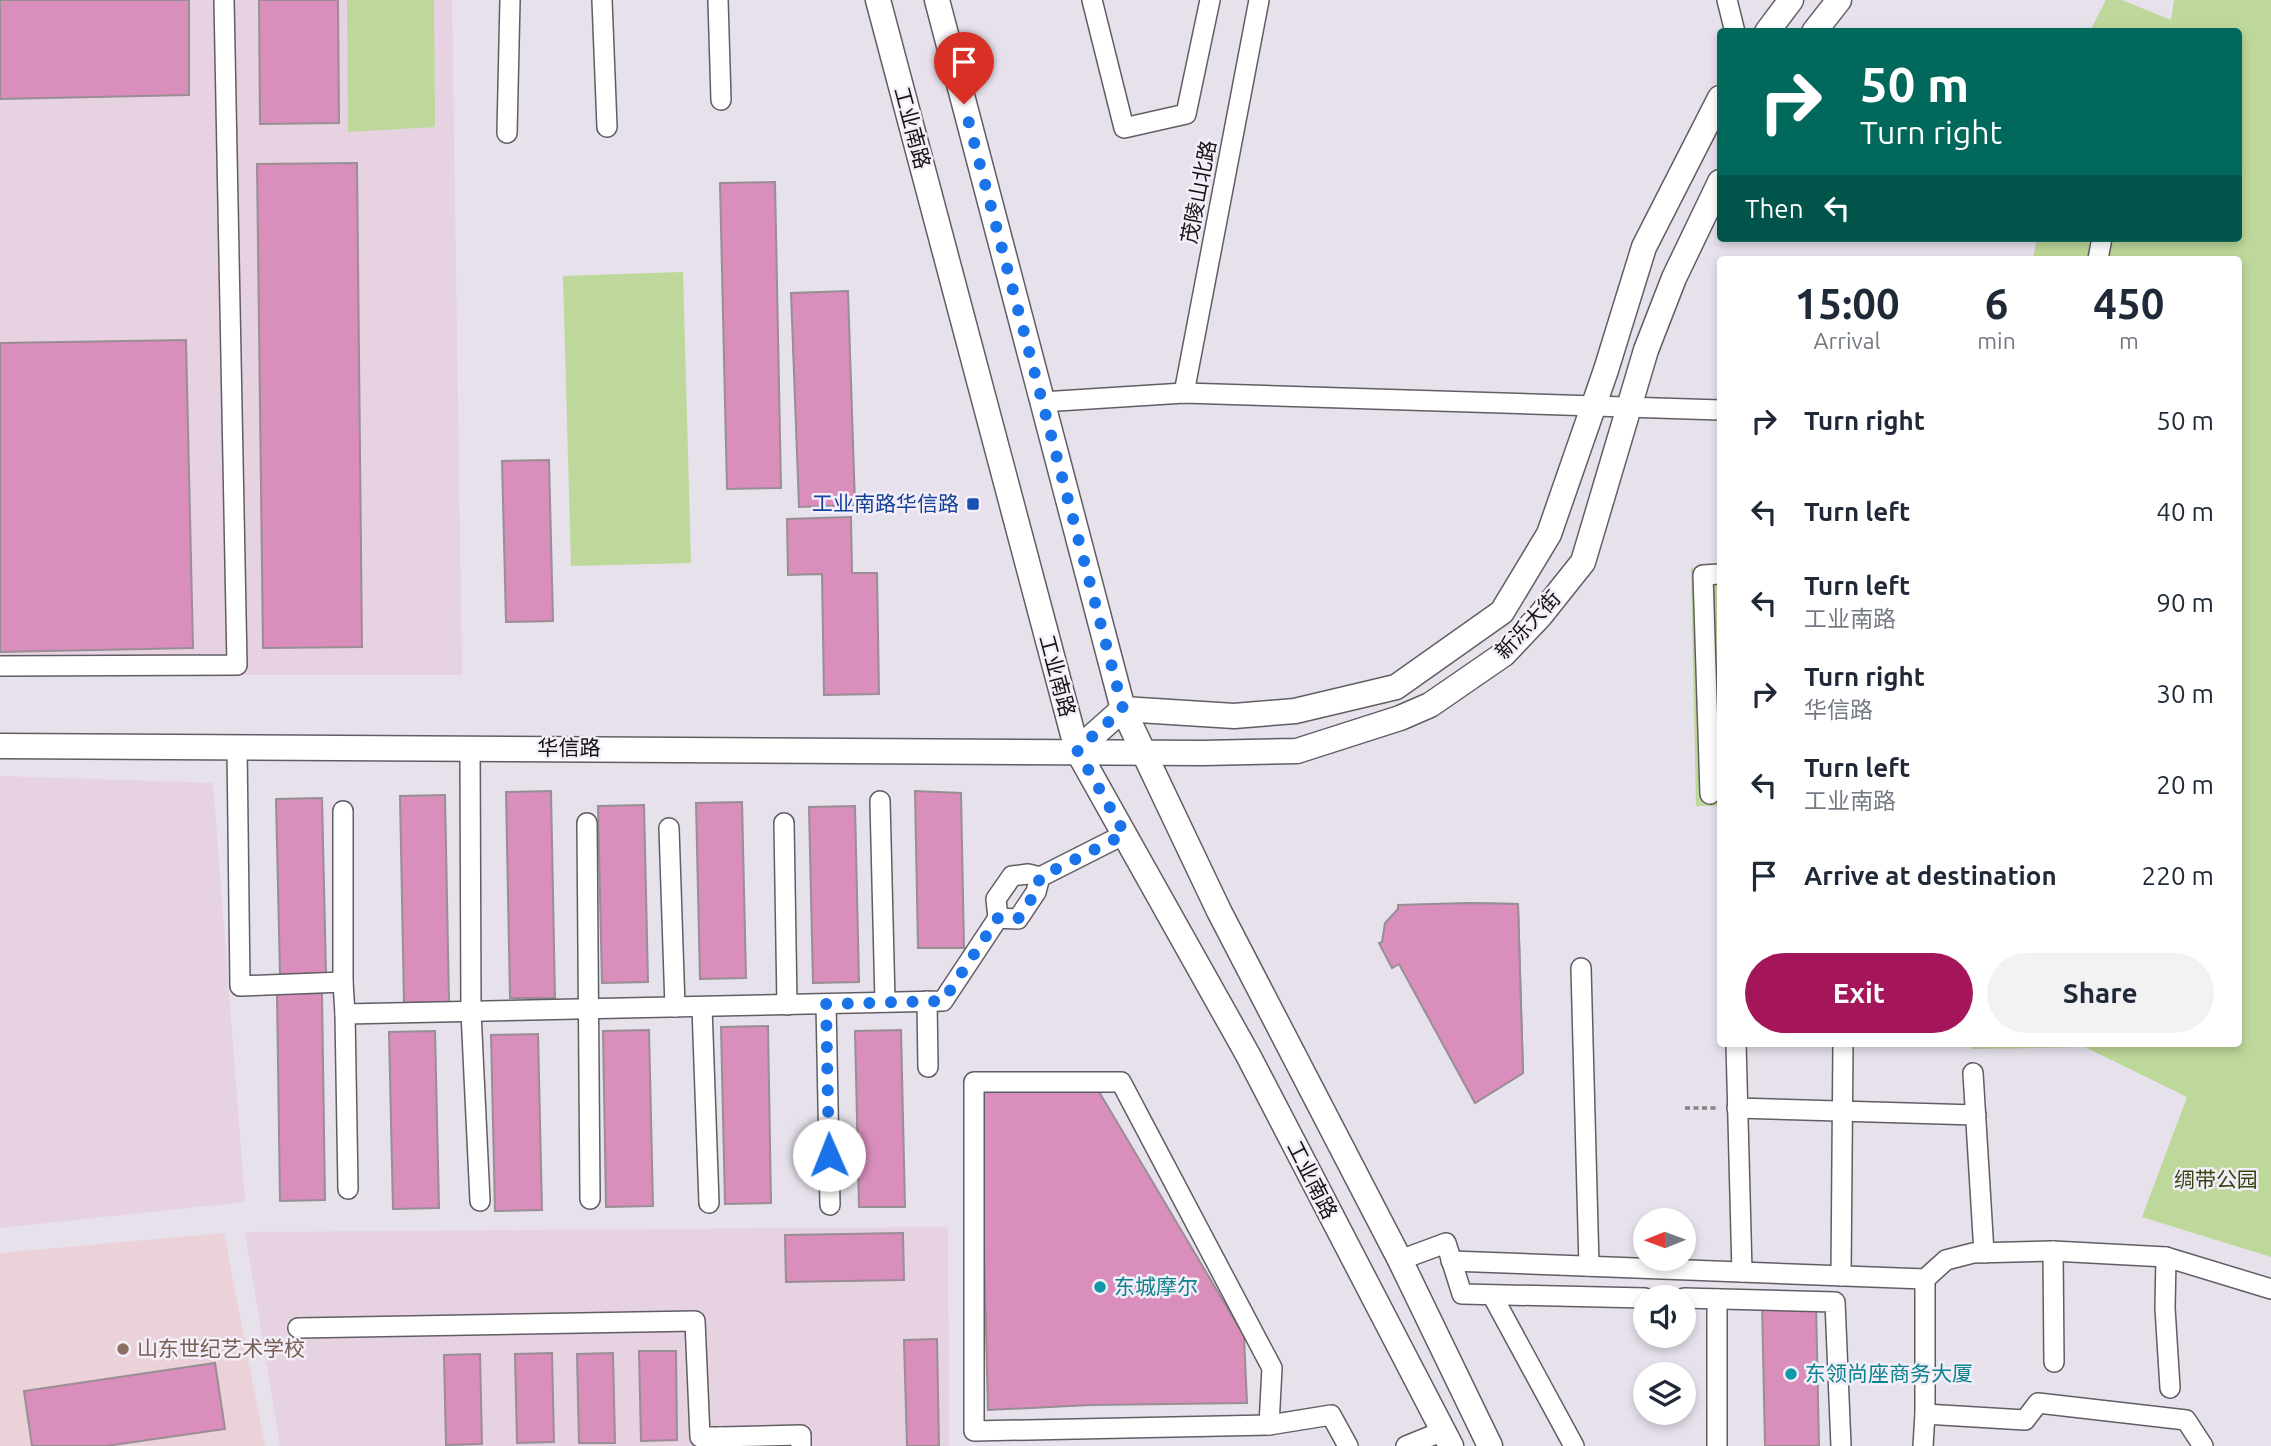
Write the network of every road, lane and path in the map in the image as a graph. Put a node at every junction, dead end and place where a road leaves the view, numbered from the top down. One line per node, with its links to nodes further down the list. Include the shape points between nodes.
1 (224, 0): 27 (street, via 237,664)
2 (510, 0): 19 (street)
3 (602, 0): 18 (street)
4 (718, 0): 16 (street)
5 (878, 0): 32 (main road, 工业南路)
6 (937, 0): 22 (main road, 工业南路)
7 (1092, 0): 8 (street, via 1124,128 1186,114)
8 (1210, 0)
9 (1259, 0): 21 (street, 茂陵山北路)
10 (1727, 0): 13 (street)
11 (1791, 0): 14 (main road)
12 (1839, 0): 15 (main road)
13 (1734, 28)
14 (1770, 28)
15 (1817, 28)
16 (721, 100)
17 (1717, 104): 24 (main road, 新泺大街, via 1644,247)
18 (607, 127)
19 (507, 132)
20 (1717, 188): 23 (main road, 新泺大街, via 1674,278)
21 (1184, 393): 22 (street); 24 (street)
22 (1042, 402): 28 (main road, 工业南路)
23 (1630, 406): 24 (street); 25 (street); 33 (main road, 新泺大街, via 1583,562 1504,654 1430,705 1297,751)
24 (1593, 408): 28 (main road, 新泺大街, via 1549,534 1502,612 1396,687 1295,711 1234,716)
25 (1717, 410)
26 (1717, 574): 34 (street, via 1703,575)
27 (0, 666)
28 (1123, 709): 32 (main road); 33 (main road, 工业南路)
29 (0, 746): 30 (main road, 华信路)
30 (237, 747): 31 (main road, 华信路); 44 (street, via 240,986)
31 (470, 748): 32 (main road, 华信路); 52 (street)
32 (1077, 750): 33 (main road, 新泺大街); 40 (main road, 工业南路)
33 (1145, 754): 70 (main road, 工业南路, via 1219,911)
34 (1710, 794)
35 (880, 801): 46 (street)
36 (343, 811): 44 (street)
37 (587, 823): 51 (street)
38 (784, 823): 47 (street)
39 (669, 828): 49 (street)
40 (1125, 834): 41 (street); 86 (main road, 工业南路, via 1248,1055)
41 (1040, 877): 42 (street, via 1018,919); 42 (street, via 1012,876 996,899)
42 (998, 918): 45 (street, via 943,1001)
43 (1581, 968): 72 (street)
44 (343, 982): 53 (street)
45 (927, 1001): 46 (street); 56 (street)
46 (885, 1002): 48 (street)
47 (787, 1004): 48 (street); 50 (street)
48 (826, 1004): 66 (street)
49 (675, 1007): 50 (street); 51 (street)
50 (702, 1007): 65 (street)
51 (586, 1010): 52 (street); 63 (street)
52 (471, 1012): 53 (street); 64 (street)
53 (345, 1014): 62 (street)
54 (1735, 1047): 59 (street)
55 (1843, 1047): 60 (street)
56 (928, 1067)
57 (1973, 1073): 61 (street)
58 (1685, 1108): 59 (path)
59 (1737, 1108): 60 (street); 73 (street)
60 (1842, 1110): 61 (street); 74 (street)
61 (1976, 1115): 68 (street)
62 (348, 1189)
63 (590, 1199)
64 (480, 1201)
65 (709, 1203)
66 (830, 1205)
67 (2053, 1251): 68 (street); 69 (street); 82 (street)
68 (1984, 1253): 75 (street, via 1946,1260)
69 (2166, 1257): 76 (street); 83 (street)
70 (1400, 1260): 71 (street, via 1446,1243); 91 (main road, 工业南路)
71 (1451, 1261): 72 (street); 77 (street, via 1462,1294)
72 (1589, 1266): 73 (street)
73 (1742, 1272): 74 (street)
74 (1841, 1276): 75 (street)
75 (1925, 1279): 84 (street)
76 (2271, 1289)
77 (1492, 1295): 78 (street); 92 (street)
78 (1633, 1298)
79 (1696, 1298): 80 (street)
80 (1717, 1299): 93 (street); 94 (street, via 1835,1302)
81 (298, 1328): 87 (street, via 695,1321 700,1437)
82 (2053, 1362)
83 (2170, 1388)
84 (1925, 1414): 95 (street); 96 (street, via 2025,1420 2038,1403 2186,1420)
85 (1269, 1425): 85 (street, via 1272,1368 1121,1082 974,1082 974,1431); 89 (street, via 1331,1415)
86 (1447, 1438): 90 (street)
87 (721, 1442): 88 (street, via 801,1435)
88 (801, 1446)
89 (1348, 1446)
90 (1406, 1446)
91 (1490, 1446)
92 (1574, 1446)
93 (1717, 1446)
94 (1841, 1446)
95 (1923, 1446)
96 (2203, 1446)

